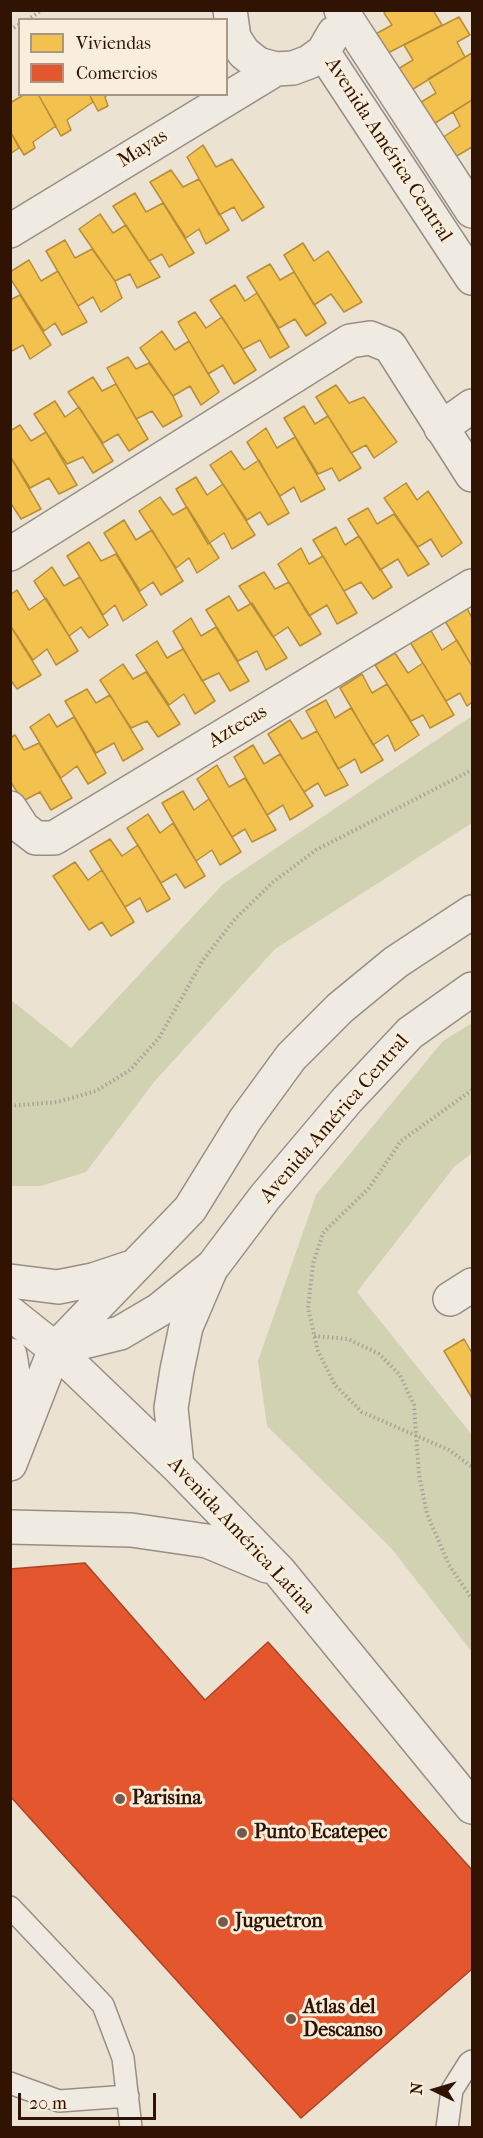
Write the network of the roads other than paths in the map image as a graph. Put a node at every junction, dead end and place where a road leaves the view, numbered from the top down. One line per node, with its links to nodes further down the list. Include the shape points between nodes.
1 (230, 10): 5 (street, via 234,38 244,53 258,64)
2 (336, 10): 4 (street, Avenida América Central, via 332,38)
3 (341, 10): 6 (street, Avenida América Central)
4 (323, 52): 5 (street, Avenida América Central, via 293,68); 8 (street, Avenida América Central)
5 (276, 69): 7 (street, Mayas)
6 (472, 211)
7 (10, 231)
8 (472, 278)
9 (472, 405): 10 (street)
10 (441, 428): 11 (street); 12 (street, via 390,346 370,338 350,341)
11 (472, 475)
12 (10, 554)
13 (472, 586): 14 (street, Aztecas, via 54,838 36,838 23,828)
14 (10, 808)
15 (472, 912): 17 (street, via 396,962 340,1008 291,1057 245,1120 190,1209)
16 (472, 989): 18 (street, Avenida América Central, via 410,1034 346,1100)
17 (134, 1266): 19 (street, via 58,1287); 21 (street)
18 (213, 1266): 21 (street, Avenida América Central, via 159,1310 120,1333); 24 (street, Avenida América Central, via 186,1327 177,1370 171,1408)
19 (10, 1281)
20 (10, 1313): 21 (street, Avenida América Latina)
21 (55, 1349): 23 (street); 24 (street, Avenida América Latina)
22 (10, 1356): 23 (street, via 16,1392)
23 (14, 1459)
24 (177, 1466): 26 (street, Avenida América Latina)
25 (10, 1527): 26 (street, via 131,1530 207,1541)
26 (279, 1571): 27 (street, Avenida América Latina)
27 (472, 1807)
28 (10, 1907): 31 (lane, via 103,2005 123,2058)
29 (472, 2061): 33 (lane, via 452,2090)
30 (10, 2083): 31 (lane, via 59,2101)
31 (128, 2096): 32 (lane)
32 (131, 2127)
33 (447, 2127)

